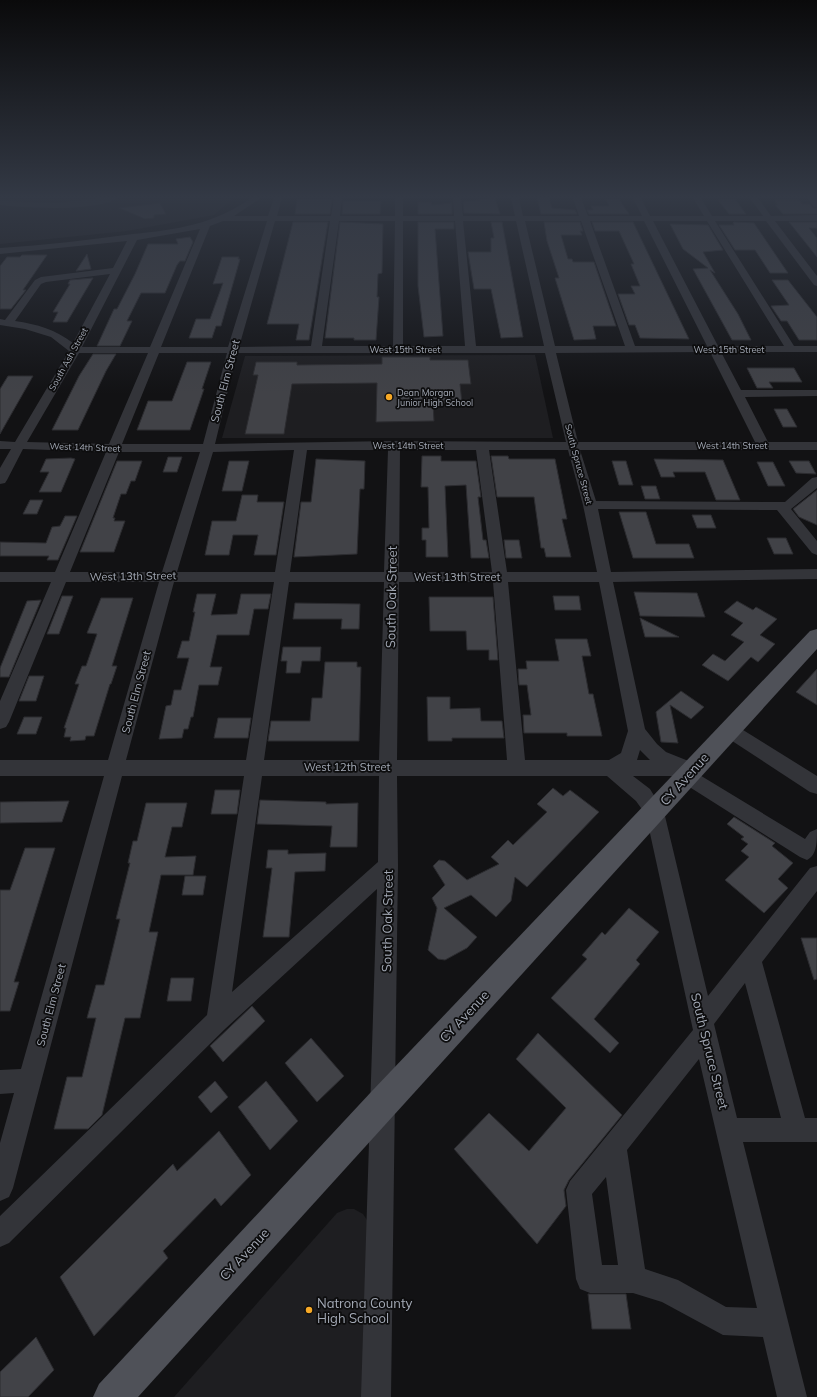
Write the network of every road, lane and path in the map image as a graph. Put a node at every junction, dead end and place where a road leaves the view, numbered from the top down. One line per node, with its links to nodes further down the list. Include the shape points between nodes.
1 (119, 263): 12 (street, South Ash Street)
2 (191, 263): 25 (street)
3 (259, 263): 15 (street, South Elm Street)
4 (329, 263): 16 (street)
5 (399, 263): 17 (street)
6 (464, 263): 18 (street)
7 (530, 263): 19 (street, South Spruce Street)
8 (599, 263): 20 (street)
9 (670, 263): 21 (street)
10 (738, 263): 22 (street)
11 (802, 263): 13 (street)
12 (115, 271): 14 (street, via 44,279 38,282); 24 (street, South Ash Street)
13 (817, 283)
14 (5, 322): 24 (street, via 55,335)
15 (233, 349): 16 (street, West 15th Street); 25 (street, West 15th Street); 37 (street, South Elm Street)
16 (316, 349): 17 (street, West 15th Street)
17 (398, 349): 18 (street, West 15th Street)
18 (472, 349): 19 (street, West 15th Street)
19 (550, 349): 20 (street, West 15th Street); 34 (street, South Spruce Street)
20 (631, 349): 21 (street, West 15th Street)
21 (714, 349): 22 (street, West 15th Street); 27 (street)
22 (791, 349): 23 (street, West 15th Street)
23 (817, 349)
24 (75, 350): 25 (street, West 15th Street); 29 (street, South Ash Street)
25 (154, 351): 36 (street)
26 (817, 393): 27 (street)
27 (736, 394): 32 (street)
28 (0, 445): 29 (street, West 14th Street)
29 (18, 445): 36 (street, West 14th Street); 38 (street, South Ash Street)
30 (394, 445): 31 (street, West 14th Street); 33 (street, West 14th Street); 46 (street, South Oak Street)
31 (482, 445): 34 (street, West 14th Street); 50 (street)
32 (763, 445): 34 (street, West 14th Street); 35 (street, West 14th Street)
33 (301, 446): 37 (street, West 14th Street); 49 (street)
34 (573, 446): 40 (street, South Spruce Street)
35 (817, 446)
36 (113, 448): 37 (street, West 14th Street); 48 (street)
37 (208, 448): 45 (street, South Elm Street)
38 (0, 480)
39 (817, 481): 41 (street, via 788,506)
40 (590, 505): 41 (street); 51 (street, South Spruce Street)
41 (781, 506): 42 (street)
42 (817, 550)
43 (817, 574): 44 (street, West 13th Street)
44 (780, 575): 51 (street, West 13th Street); 52 (street)
45 (168, 576): 48 (street, West 13th Street); 49 (street, West 13th Street); 59 (street, South Elm Street)
46 (391, 576): 49 (street, West 13th Street); 50 (street, West 13th Street); 60 (street, South Oak Street)
47 (0, 577): 48 (street, West 13th Street)
48 (61, 577): 54 (street)
49 (282, 577): 57 (street)
50 (500, 577): 51 (street, West 13th Street); 61 (street)
51 (606, 577): 56 (street, South Spruce Street)
52 (817, 586)
53 (817, 636): 55 (main road, CY Avenue)
54 (0, 722)
55 (729, 730): 63 (main road, CY Avenue); 64 (street)
56 (637, 731): 62 (street, South Spruce Street, via 629,758); 63 (street, South Spruce Street, via 648,747 665,762)
57 (253, 767): 59 (street, West 12th Street); 60 (street, West 12th Street); 70 (street)
58 (0, 768): 59 (street, West 12th Street)
59 (116, 768): 72 (street, South Elm Street)
60 (388, 768): 61 (street, West 12th Street); 67 (street, South Oak Street)
61 (517, 768): 62 (street, West 12th Street)
62 (612, 768): 63 (street, West 12th Street); 65 (street, South Spruce Street, via 643,795)
63 (690, 772): 65 (main road, CY Avenue); 66 (street, via 807,851)
64 (817, 786)
65 (655, 812): 71 (street, South Spruce Street); 74 (main road, CY Avenue)
66 (817, 838)
67 (388, 866): 70 (street); 74 (street, South Oak Street)
68 (817, 874): 69 (street)
69 (750, 959): 71 (street); 76 (street)
70 (217, 1020): 79 (street)
71 (704, 1027): 75 (street, South Spruce Street); 77 (street)
72 (30, 1081): 73 (street); 78 (street, South Elm Street)
73 (0, 1082)
74 (383, 1102): 82 (main road, CY Avenue); 83 (street, South Oak Street)
75 (730, 1130): 76 (street); 81 (street, South Spruce Street)
76 (806, 1130)
77 (614, 1147): 80 (street); 80 (street, via 579,1190 590,1279)
78 (0, 1188)
79 (0, 1234)
80 (633, 1279): 81 (street, via 668,1290 723,1322)
81 (774, 1323): 84 (street, South Spruce Street)
82 (112, 1397)
83 (376, 1397)
84 (792, 1397)

